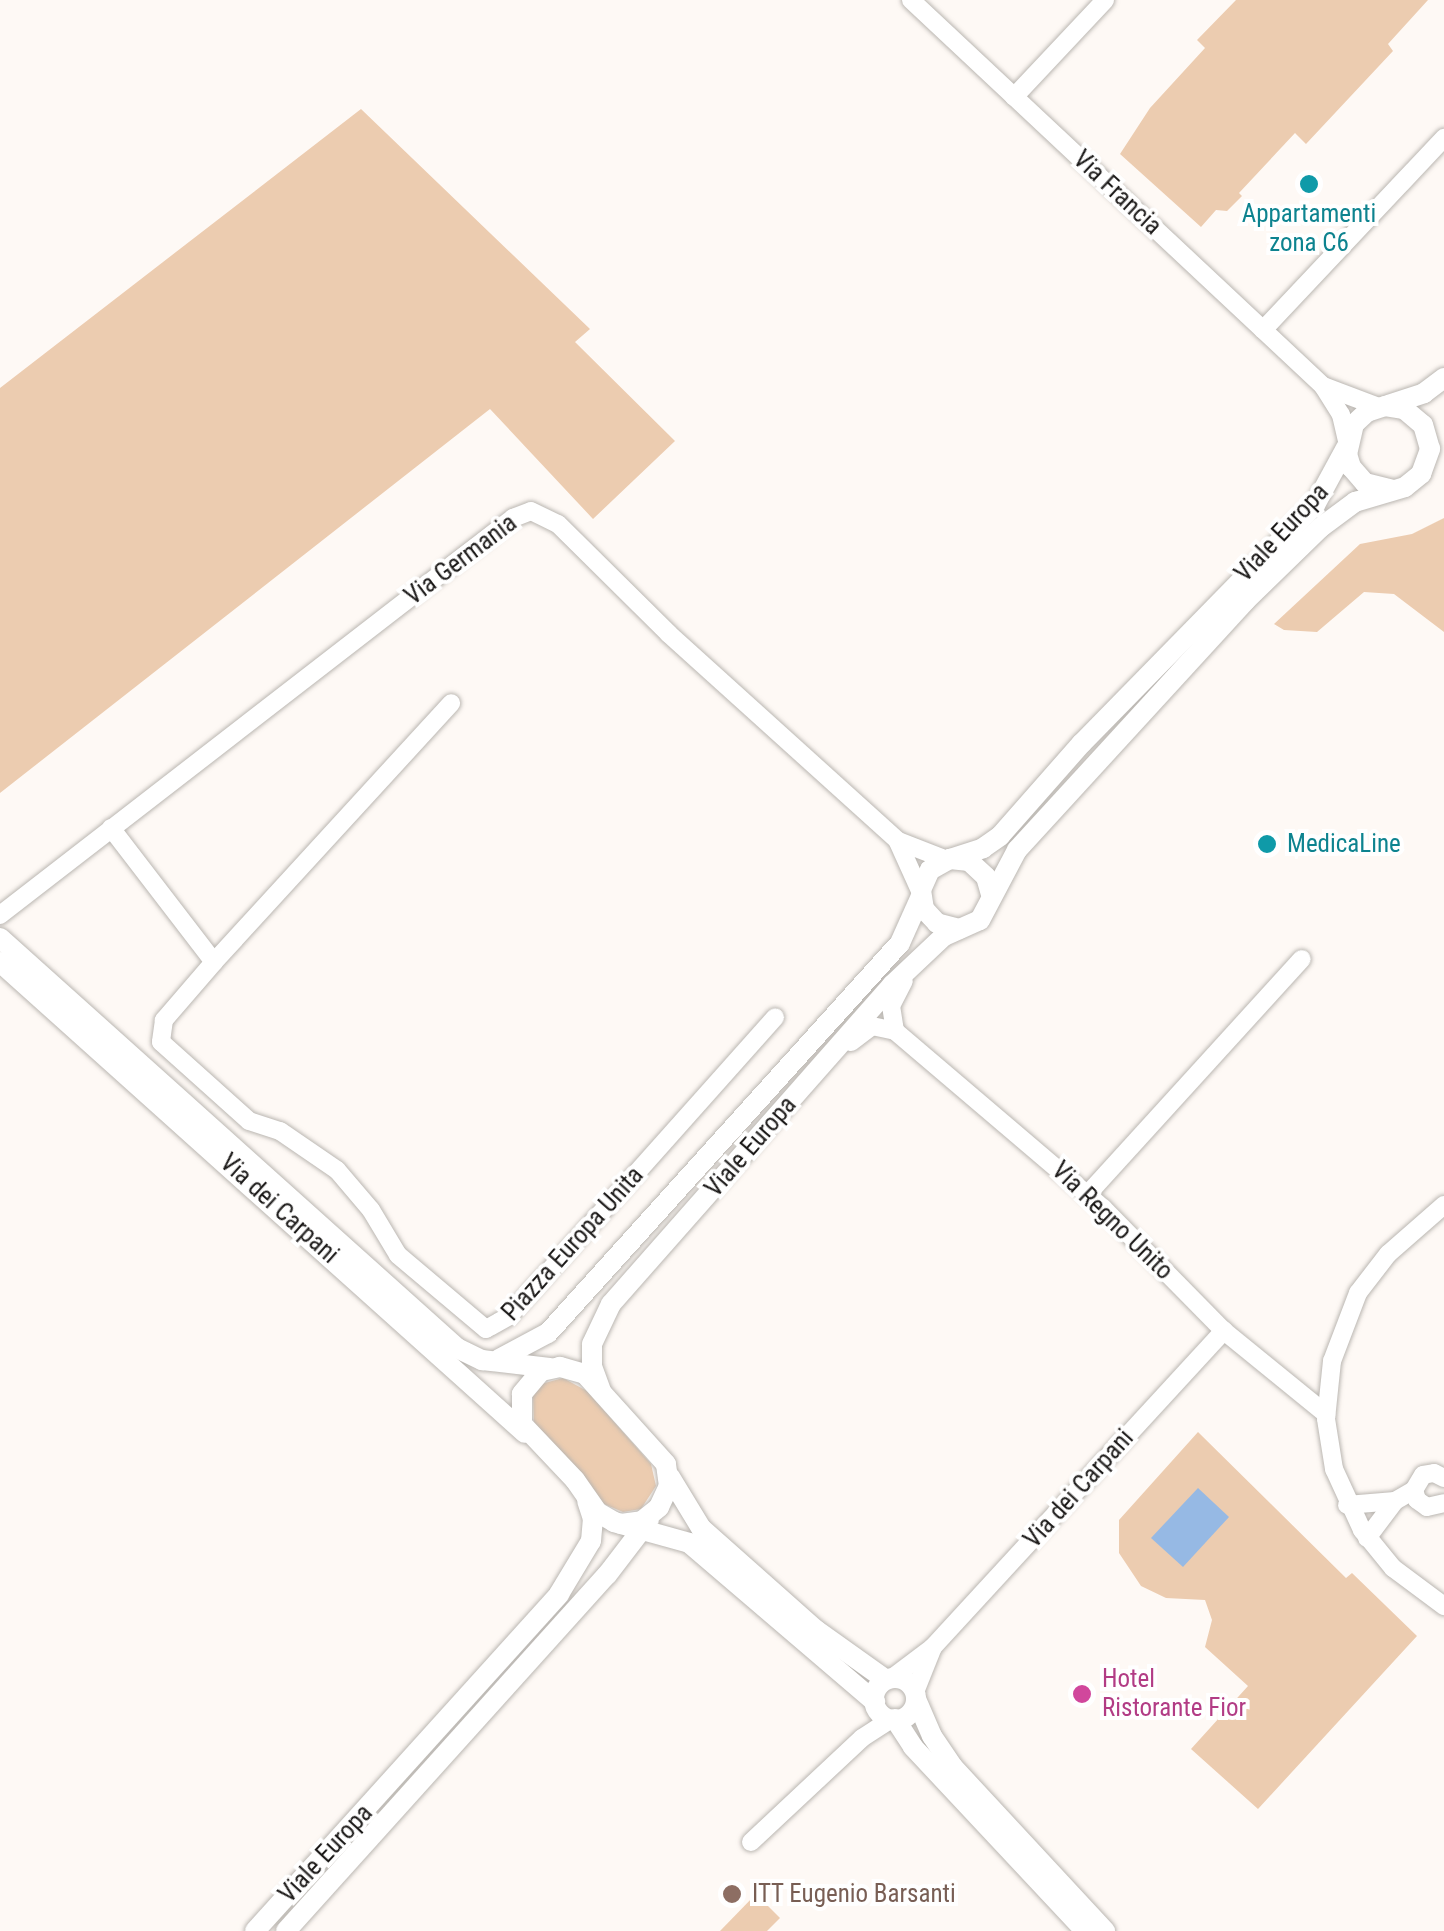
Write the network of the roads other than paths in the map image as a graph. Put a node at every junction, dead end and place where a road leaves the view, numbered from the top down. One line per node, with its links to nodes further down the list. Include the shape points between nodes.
1 (911, 0): 3 (street, Via Francia)
2 (1105, 0): 3 (street)
3 (1014, 97): 5 (street, Via Francia)
4 (1444, 138): 5 (street)
5 (1263, 330): 7 (street, Via Francia)
6 (1444, 378): 8 (street, Viale Europa)
7 (1324, 386): 8 (street, Via Francia); 10 (street, Via Francia, via 1341,415)
8 (1382, 407): 10 (street, Viale Europa, via 1358,419); 11 (street, via 1404,409 1419,420)
9 (1444, 420): 11 (street, Viale Europa)
10 (1346, 443): 12 (street, Viale Europa, via 1360,479); 16 (street, Viale Europa, via 1314,505 1000,836)
11 (1429, 456): 12 (street, Viale Europa, via 1416,479)
12 (1392, 490): 18 (street, Viale Europa, via 1331,518 1246,601 1017,850)
13 (452, 703): 26 (street, Piazza Europa Unita)
14 (111, 828): 15 (street, Via Germania, via 513,518 534,511 558,524); 19 (street, Via Germania); 26 (street)
15 (898, 842): 16 (street, Via Germania); 17 (street, Via Germania)
16 (948, 859): 17 (street, Viale Europa, via 928,872); 18 (street, via 979,868)
17 (921, 895): 20 (street, via 932,920); 37 (street, Viale Europa, via 900,943)
18 (991, 895): 20 (street, Viale Europa, via 980,920)
19 (0, 915)
20 (959, 929): 23 (street, Viale Europa)
21 (0, 938): 30 (street, Via dei Carpani)
22 (0, 950): 27 (street, Via dei Carpani, via 25,974)
23 (927, 951): 29 (street, via 893,998); 31 (street, Viale Europa)
24 (1302, 960): 32 (street)
25 (0, 962): 27 (street, Via dei Carpani)
26 (214, 962): 28 (street, Piazza Europa Unita, via 164,1020 161,1042 249,1120 280,1131 337,1170 398,1255 486,1330 520,1305)
27 (24, 985): 30 (street, Via dei Carpani, via 32,980 97,1038); 42 (street, Via dei Carpani)
28 (775, 1018)
29 (896, 1031): 31 (street, via 878,1025 862,1030); 32 (street, Via Regno Unito)
30 (119, 1045): 38 (street, Via dei Carpani, via 450,1342)
31 (765, 1133): 40 (street, Viale Europa, via 599,1321 591,1358)
32 (1088, 1195): 36 (street, Via Regno Unito)
33 (1444, 1205): 35 (street)
34 (1444, 1218): 35 (street)
35 (1422, 1223): 41 (street, via 1381,1262 1348,1312 1332,1361)
36 (1224, 1331): 41 (street, Via Regno Unito); 55 (street, Via dei Carpani)
37 (548, 1334): 38 (street, Viale Europa); 39 (street, Viale Europa)
38 (489, 1361): 39 (street, Via dei Carpani)
39 (538, 1372): 40 (street, Via dei Carpani, via 580,1371); 42 (street, Viale Europa, via 522,1394 519,1413)
40 (601, 1392): 43 (street)
41 (1326, 1414): 48 (street)
42 (531, 1437): 45 (street, Via dei Carpani)
43 (669, 1475): 50 (street, Viale Europa, via 666,1494); 56 (street, via 701,1528 816,1630)
44 (1444, 1478): 46 (street, via 1423,1475)
45 (582, 1490): 50 (street, Via dei Carpani, via 600,1514); 61 (street, Viale Europa, via 593,1519 591,1541 560,1594)
46 (1414, 1490): 47 (street); 49 (street, via 1421,1504)
47 (1395, 1501): 48 (street); 52 (street)
48 (1347, 1505): 52 (street)
49 (1440, 1510)
50 (638, 1523): 51 (street); 53 (street, Viale Europa)
51 (678, 1538): 53 (street, via 647,1540); 58 (street)
52 (1367, 1538): 54 (street)
53 (607, 1575): 62 (street, Viale Europa)
54 (1444, 1606)
55 (933, 1647): 56 (street, Via dei Carpani); 57 (street, Via dei Carpani)
56 (889, 1679): 57 (street, via 904,1680); 58 (street, via 876,1690)
57 (915, 1696): 58 (street, via 910,1714); 60 (street, via 953,1767)
58 (884, 1712): 59 (street); 60 (street)
59 (751, 1842)
60 (1094, 1929)
61 (255, 1931)
62 (286, 1931)

